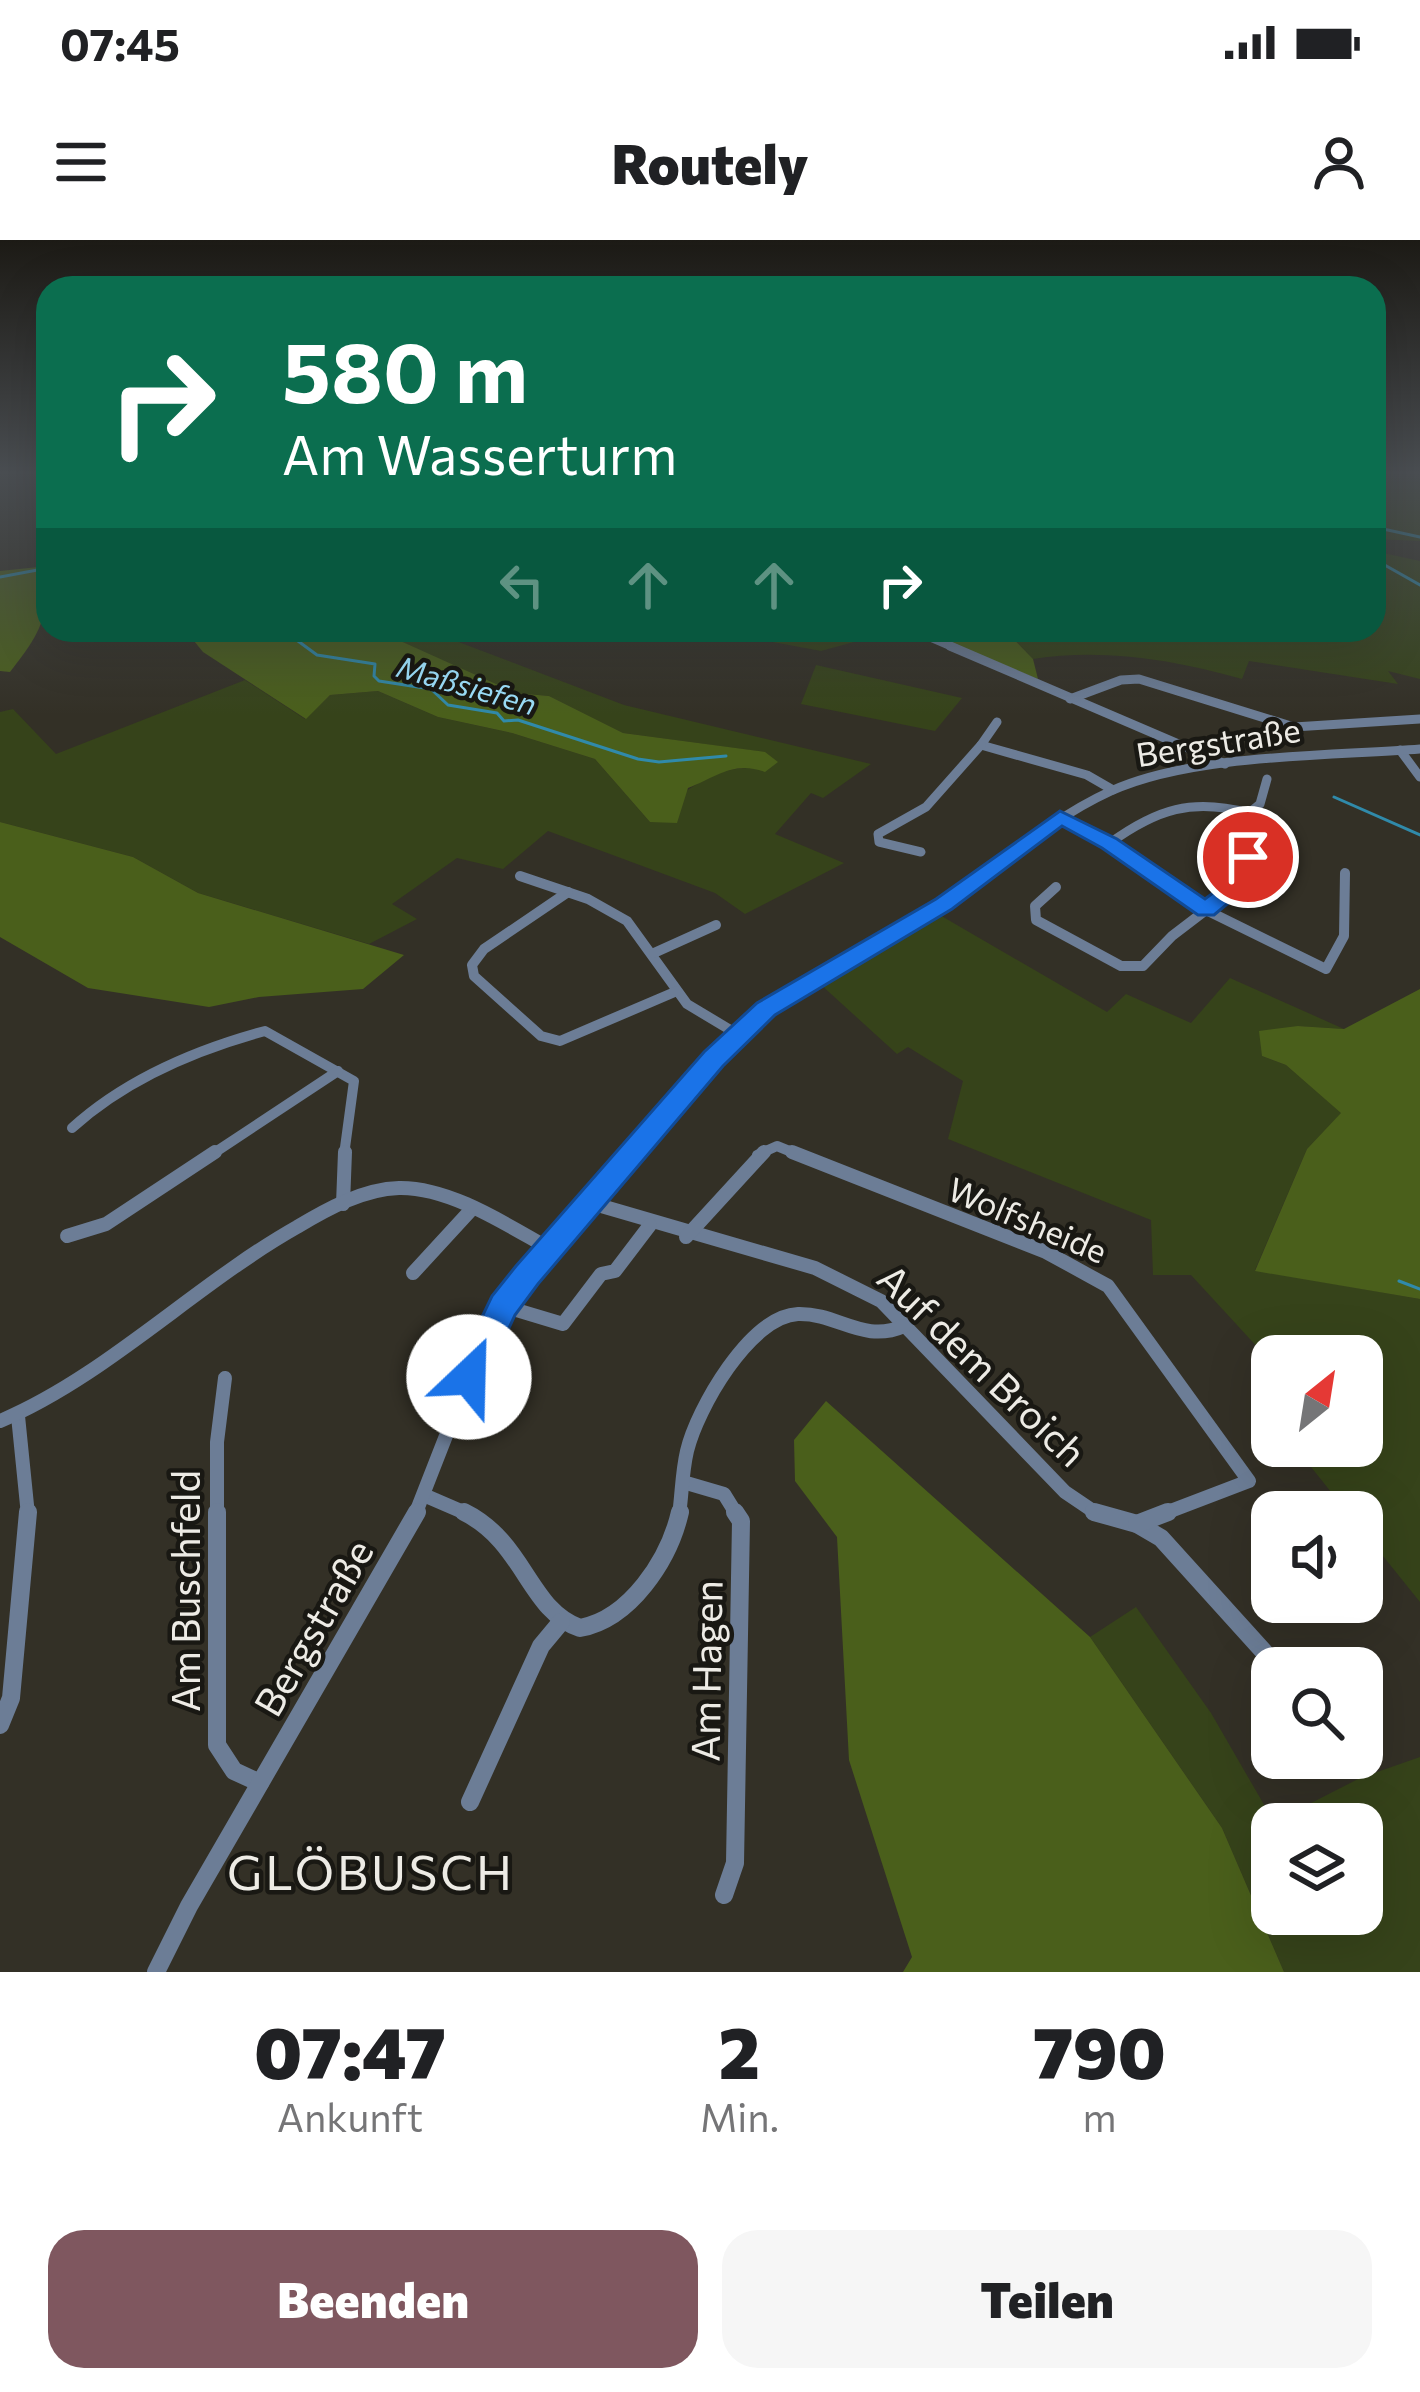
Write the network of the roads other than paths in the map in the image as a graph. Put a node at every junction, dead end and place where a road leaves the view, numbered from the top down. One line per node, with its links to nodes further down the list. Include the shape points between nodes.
1 (941, 642): 2 (street)
2 (1070, 699): 3 (street, via 1139,679 1294,727); 8 (street)
3 (1420, 719)
4 (998, 722): 5 (street)
5 (981, 745): 11 (street); 15 (street, via 926,807 878,834 887,848)
6 (1420, 748): 7 (street, Bergstraße)
7 (1400, 750): 8 (street, Bergstraße); 10 (street)
8 (1226, 765): 11 (street, Bergstraße)
9 (1267, 779): 12 (street)
10 (1416, 782)
11 (1113, 790): 13 (street, Bergstraße)
12 (1249, 813): 14 (street, via 1183,803 1150,814); 20 (street, via 1255,824 1244,881)
13 (1060, 817): 14 (street); 24 (street, Bergstraße, via 944,904 788,994)
14 (1110, 843): 20 (street)
15 (920, 852)
16 (1345, 873): 20 (street, via 1347,936 1326,968)
17 (520, 876): 19 (street)
18 (1056, 887): 20 (street, via 1035,906 1036,920 1133,969)
19 (568, 892): 22 (street, via 627,921); 23 (street, via 484,949 474,976 541,1036 560,1041)
20 (1206, 910)
21 (716, 926): 22 (street)
22 (654, 953): 23 (street)
23 (677, 991): 24 (street)
24 (736, 1034): 27 (street, Bergstraße)
25 (338, 1071): 26 (street, via 266,1031 155,1072); 28 (street, via 354,1081); 31 (street, via 106,1224)
26 (72, 1128)
27 (591, 1203): 30 (street, Auf dem Broich); 33 (street, Bergstraße)
28 (343, 1204): 29 (street, via 423,1190); 38 (street, via 248,1256 45,1402)
29 (470, 1211): 33 (street); 34 (street)
30 (650, 1226): 32 (street, Auf dem Broich); 35 (street, via 563,1324)
31 (67, 1236)
32 (686, 1237): 36 (street, Auf dem Broich, via 843,1277); 41 (street, Wolfsheide, via 758,1155 777,1146 1046,1252 1108,1286 1249,1481)
33 (550, 1249): 35 (street, Bergstraße)
34 (413, 1273)
35 (503, 1306): 40 (street, Bergstraße)
36 (904, 1326): 39 (street, via 882,1337 805,1313 770,1322 748,1343 689,1443); 41 (street, Auf dem Broich, via 1065,1492 1108,1519)
37 (225, 1378): 45 (street, Am Buschfeld, via 217,1442 218,1745 234,1771)
38 (9, 1418): 44 (street, via 29,1503 11,1699)
39 (683, 1482): 42 (street, via 674,1534 646,1580 605,1624 581,1630); 47 (street, Am Hagen, via 724,1494 741,1521 735,1863)
40 (426, 1496): 42 (street, via 499,1534); 45 (street, Bergstraße)
41 (1137, 1524): 43 (street, Auf dem Broich, via 1161,1538)
42 (561, 1622): 46 (street, via 541,1646)
43 (1260, 1647)
44 (0, 1725)
45 (260, 1783): 48 (street, Bergstraße)
46 (470, 1802)
47 (724, 1895)
48 (156, 1972)

